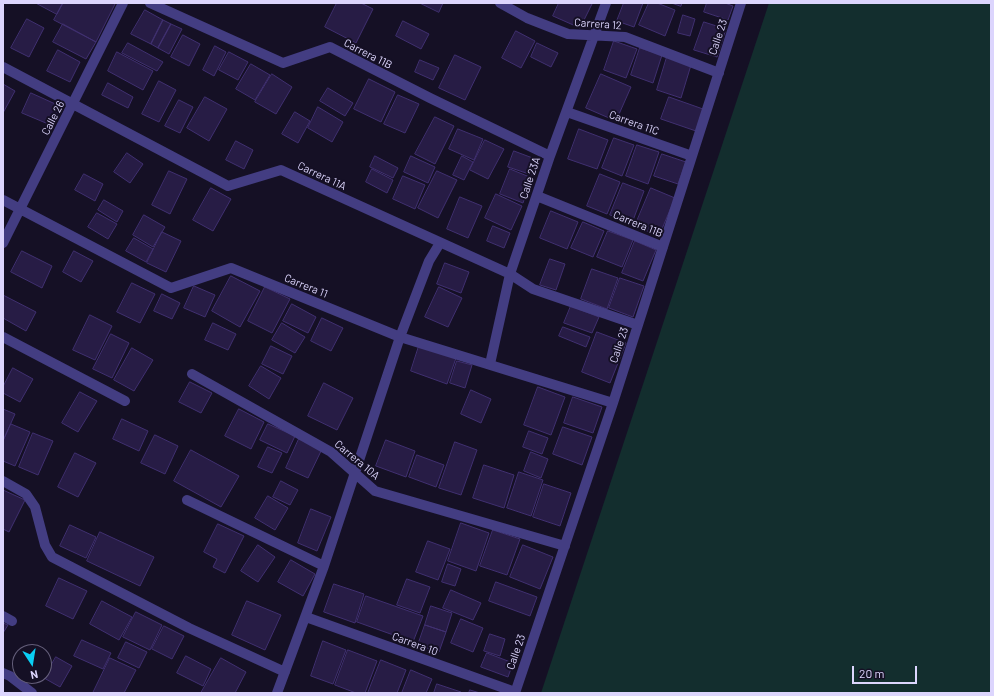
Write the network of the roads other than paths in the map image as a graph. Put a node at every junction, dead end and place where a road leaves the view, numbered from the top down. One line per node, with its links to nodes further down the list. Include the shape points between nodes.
1 (123, 3): 9 (street, Calle 26)
2 (150, 3): 11 (street, Carrera 11B, via 283,63 330,48)
3 (500, 3): 6 (street, Carrera 12, via 527,18 568,34)
4 (606, 3): 6 (street, Calle 23A)
5 (741, 3): 8 (street, Calle 23)
6 (594, 36): 8 (street, Carrera 12, via 625,37); 10 (street, Calle 23A)
7 (3, 67): 9 (street, Carrera 11A)
8 (719, 73): 12 (street, Calle 23)
9 (74, 103): 15 (street, Calle 26); 17 (street, Carrera 11A, via 228,186 281,170)
10 (567, 112): 11 (street, Calle 23A); 12 (street, Carrera 11C)
11 (550, 156): 13 (street, Calle 23A)
12 (692, 156): 18 (street, Calle 23)
13 (537, 196): 18 (street, Carrera 11B); 19 (street, Calle 23A)
14 (3, 200): 15 (street, Carrera 11)
15 (21, 209): 16 (street, Calle 26); 21 (street, Carrera 11, via 171,288 231,268)
16 (3, 243)
17 (440, 243): 19 (street, Carrera 11A); 21 (street, via 429,261)
18 (663, 247): 20 (street, Calle 23)
19 (510, 274): 20 (street, Carrera 11A, via 533,289); 23 (street, Calle 23A)
20 (638, 325): 26 (street, Calle 23)
21 (400, 336): 23 (street, Carrera 11); 27 (street)
22 (3, 337): 25 (street)
23 (490, 364): 26 (street, Carrera 11)
24 (192, 374): 27 (street, Carrera 10A, via 331,452)
25 (125, 401)
26 (613, 403): 30 (street, Calle 23)
27 (354, 473): 30 (street, Carrera 10A, via 375,491); 31 (street)
28 (3, 481): 33 (street, via 26,494 35,507 45,545 52,557 189,628)
29 (188, 500): 31 (street)
30 (565, 546): 37 (street, Calle 23)
31 (324, 566): 32 (street)
32 (306, 618): 33 (street); 37 (street, Carrera 10)
33 (285, 672): 36 (street)
34 (3, 673): 35 (street)
35 (32, 693)
36 (277, 693)
37 (515, 693)

